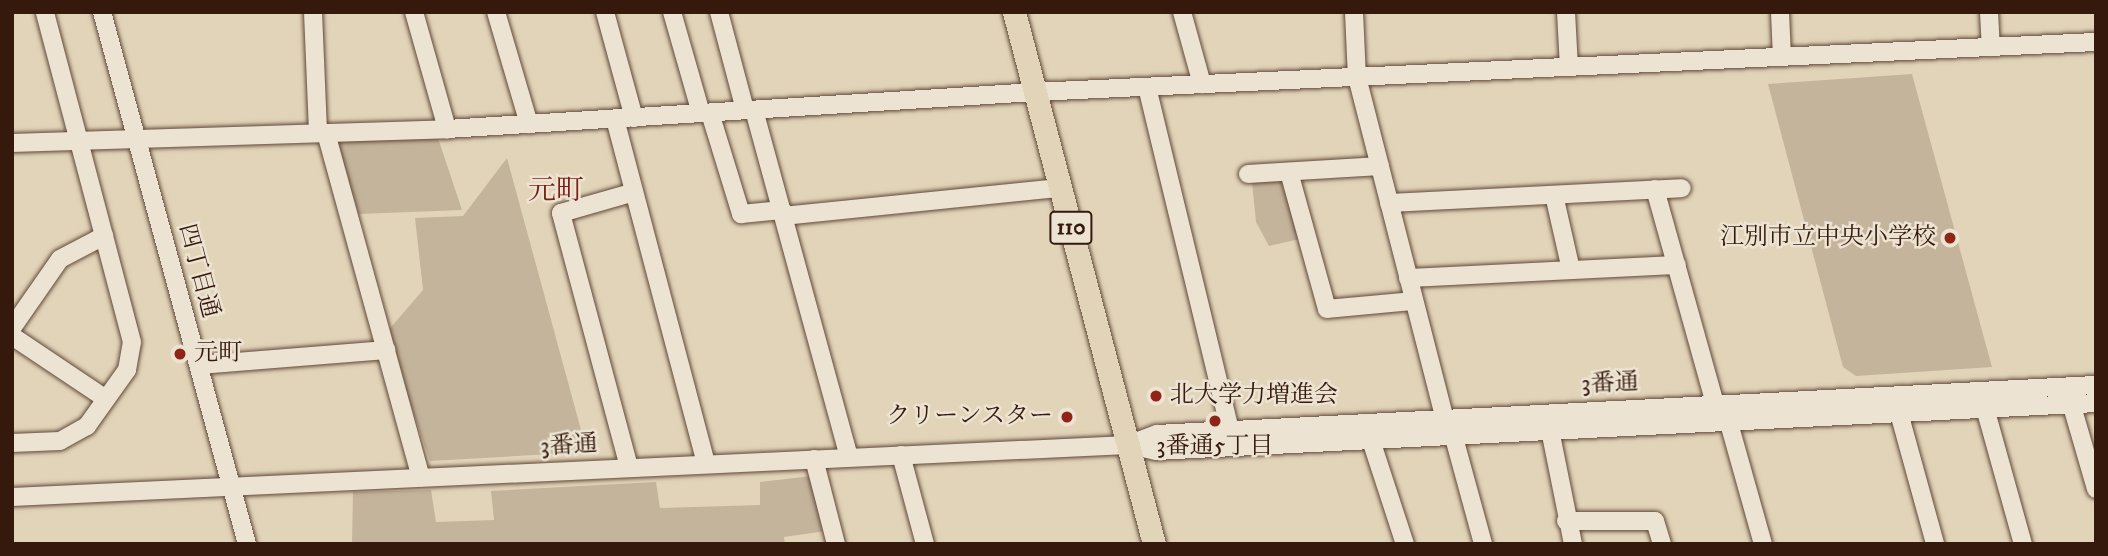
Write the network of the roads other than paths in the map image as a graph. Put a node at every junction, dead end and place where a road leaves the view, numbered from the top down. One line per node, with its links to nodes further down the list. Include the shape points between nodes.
1 (45, 12): 31 (street)
2 (102, 12): 30 (street, 四丁目通)
3 (313, 12): 29 (street)
4 (414, 12): 28 (street)
5 (496, 12): 27 (street)
6 (605, 12): 25 (street)
7 (672, 12): 24 (street)
8 (719, 12): 23 (street)
9 (1014, 12): 22 (main road, 110)
10 (1182, 12): 20 (street)
11 (1354, 12): 19 (street)
12 (1566, 12): 18 (street)
13 (1780, 12): 17 (street)
14 (1989, 12): 16 (street)
15 (2096, 42): 16 (street)
16 (1991, 47): 17 (street)
17 (1782, 57): 18 (street)
18 (1569, 67): 19 (street)
19 (1357, 77): 20 (street); 33 (street)
20 (1202, 84): 21 (street)
21 (1147, 87): 22 (street); 65 (street)
22 (1035, 92): 23 (street); 36 (main road, 110)
23 (750, 110): 24 (street); 42 (street)
24 (705, 113): 25 (street); 42 (street, via 741,214)
25 (634, 118): 26 (street)
26 (615, 119): 27 (street); 39 (street)
27 (529, 124): 28 (street)
28 (447, 129): 29 (street)
29 (322, 133): 30 (street); 50 (street)
30 (136, 138): 31 (street); 51 (street, 四丁目通)
31 (79, 140): 32 (street); 43 (street)
32 (12, 143)
33 (1380, 166): 34 (street); 41 (street)
34 (1289, 172): 35 (street); 47 (street, via 1327,309)
35 (1248, 174)
36 (1060, 188): 42 (street); 70 (main road, 110)
37 (1682, 188): 38 (street)
38 (1655, 189): 40 (street); 44 (street)
39 (635, 192): 74 (street); 75 (street, via 561,213)
40 (1553, 195): 41 (street); 45 (street)
41 (1389, 203): 46 (street)
42 (782, 213): 72 (street)
43 (104, 236): 48 (street, via 60,258); 55 (street, via 132,342 127,370)
44 (1677, 265): 45 (street); 56 (street)
45 (1571, 270): 46 (street)
46 (1408, 278): 47 (street)
47 (1415, 301): 62 (street)
48 (12, 328)
49 (12, 336): 55 (street)
50 (386, 350): 51 (street); 76 (street)
51 (198, 365): 77 (street, 四丁目通)
52 (2096, 385): 53 (street, 3番通)
53 (2066, 386): 54 (street, 3番通); 57 (street)
54 (1895, 393): 56 (street, 3番通); 61 (street)
55 (106, 399): 69 (street, via 87,426 60,440)
56 (1719, 404): 60 (street, 3番通); 64 (street)
57 (2071, 404): 58 (street, 3番通); 59 (street, 3番通); 78 (street)
58 (2096, 404)
59 (1985, 408): 61 (street, 3番通); 91 (street)
60 (1547, 412): 62 (street, 3番通); 66 (street)
61 (1898, 412): 64 (street, 3番通); 90 (street)
62 (1444, 417): 63 (street, 3番通)
63 (1365, 421): 65 (street, 3番通); 68 (street)
64 (1729, 425): 66 (street, 3番通); 89 (street)
65 (1230, 430): 70 (street, 3番通, via 1157,434)
66 (1549, 433): 67 (street, 3番通); 80 (street)
67 (1453, 434): 68 (street, 3番通); 86 (street)
68 (1371, 440): 70 (street, 3番通, via 1156,452); 85 (street)
69 (12, 443)
70 (1128, 445): 71 (street, 3番通); 84 (main road, 110)
71 (901, 455): 72 (street, 3番通); 83 (street)
72 (849, 457): 73 (street, 3番通)
73 (814, 459): 74 (street, 3番通); 82 (street)
74 (706, 464): 75 (street, 3番通)
75 (629, 467): 76 (street, 3番通)
76 (421, 477): 77 (street, 3番通)
77 (231, 486): 79 (street, 3番通); 81 (street, 四丁目通)
78 (2096, 489)
79 (12, 497)
80 (1566, 521): 87 (street); 88 (street, via 1655,521)
81 (247, 544)
82 (836, 544)
83 (925, 544)
84 (1154, 544)
85 (1405, 544)
86 (1483, 544)
87 (1573, 544)
88 (1662, 544)
89 (1763, 544)
90 (1935, 544)
91 (2023, 544)

